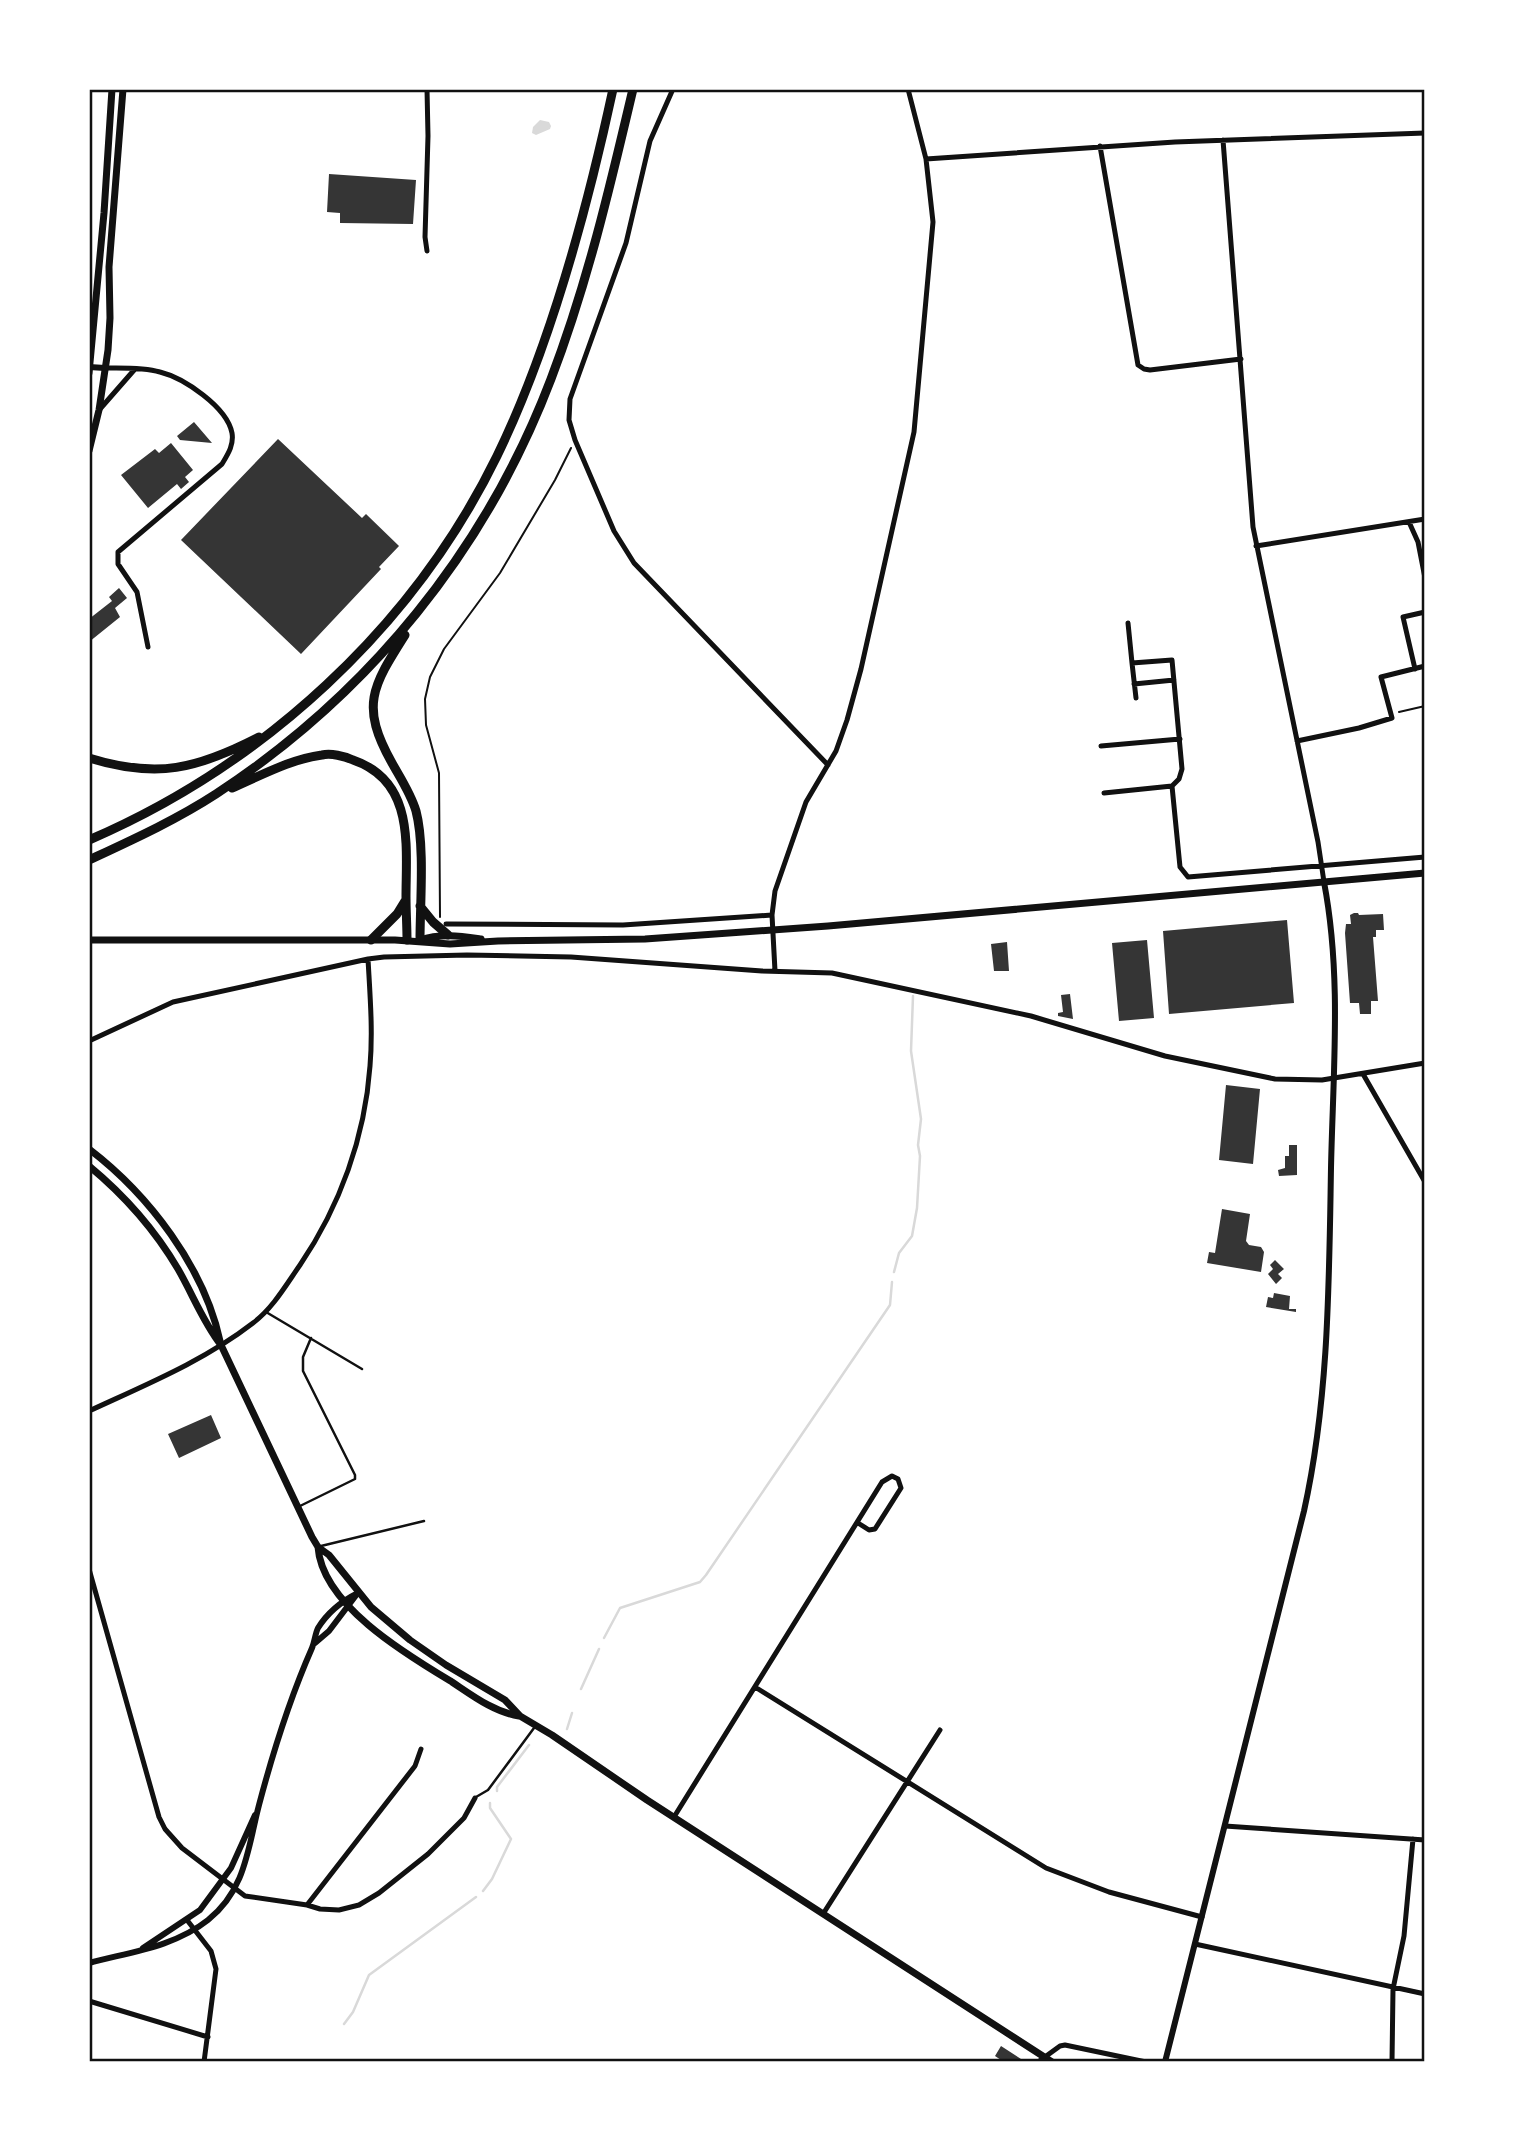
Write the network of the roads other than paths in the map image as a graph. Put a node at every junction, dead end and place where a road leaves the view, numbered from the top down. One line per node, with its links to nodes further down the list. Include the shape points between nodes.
1 (112, 89): 14 (main road)
2 (123, 89): 15 (main road)
3 (427, 89): 12 (street)
4 (613, 89): 34 (highway, via 596,168 559,292 525,394 496,459 417,584 375,635)
5 (633, 89): 24 (highway, via 581,293 551,379 494,503)
6 (673, 89): 39 (street, via 650,141 626,243 570,398 569,420 614,531 634,563)
7 (908, 89): 11 (street)
8 (1425, 133): 9 (street)
9 (1223, 140): 10 (street); 13 (street)
10 (1100, 146): 11 (street); 13 (street, via 1138,365 1150,370)
11 (926, 159): 39 (street, via 933,222 914,432 854,696)
12 (427, 251)
13 (1241, 359): 22 (street)
14 (90, 367): 15 (street); 17 (main road)
15 (105, 368): 16 (street); 18 (main road)
16 (135, 369): 18 (street); 27 (street, via 184,382 227,420 232,441 222,464 118,552 118,564 136,592)
17 (89, 373)
18 (99, 410): 19 (main road)
19 (89, 451)
20 (1425, 519): 21 (street)
21 (1409, 522): 22 (street); 23 (street)
22 (1256, 546): 36 (street)
23 (1425, 578)
24 (422, 609): 42 (highway, via 327,709); 50 (highway, via 382,671 373,712 376,729 416,812)
25 (1425, 612): 30 (street, via 1403,617)
26 (1128, 623): 28 (street)
27 (148, 647)
28 (1132, 663): 31 (street, via 1172,660); 32 (street)
29 (1425, 666): 30 (street)
30 (1415, 669): 36 (street, via 1381,677 1392,718)
31 (1174, 680): 32 (street); 35 (street)
32 (1134, 684): 33 (street)
33 (1136, 698)
34 (285, 723): 38 (highway, via 202,763 173,769 120,768); 43 (highway, via 195,786)
35 (1180, 739): 37 (street); 40 (street, via 1182,775)
36 (1297, 741): 46 (street)
37 (1101, 747)
38 (89, 758)
39 (828, 765): 51 (street, via 806,802 775,891)
40 (1172, 786): 41 (street); 46 (street, via 1184,875 1192,878)
41 (1104, 793)
42 (214, 796): 45 (highway); 49 (highway, via 324,754 365,764 396,796 404,820)
43 (89, 840)
44 (1425, 857): 46 (street)
45 (89, 860)
46 (1322, 865): 48 (street)
47 (1425, 873): 48 (main road)
48 (1324, 882): 53 (main road); 65 (street, via 1336,1020)
49 (405, 899): 56 (highway, via 397,914); 57 (highway)
50 (420, 905): 54 (highway); 58 (highway)
51 (772, 915): 52 (street, via 623,925); 53 (street)
52 (446, 924)
53 (773, 930): 59 (main road, via 645,939); 61 (street)
54 (448, 935): 58 (main road); 59 (main road)
55 (89, 940): 56 (main road)
56 (370, 940): 57 (main road)
57 (407, 940): 58 (main road)
58 (420, 940): 59 (main road, via 432,944)
59 (498, 941)
60 (368, 959): 61 (street, via 558,957); 62 (street, via 173,1002); 69 (street, via 371,1063 353,1161 308,1254)
61 (775, 971): 65 (street, via 852,976 1031,1016 1111,1042 1227,1070 1292,1080)
62 (89, 1041)
63 (1425, 1063): 64 (street)
64 (1363, 1074): 65 (street); 68 (street)
65 (1335, 1079): 91 (street, via 1326,1357 1318,1432 1304,1511)
66 (89, 1149): 71 (main road, via 142,1197 178,1245 215,1320)
67 (89, 1166): 71 (main road, via 146,1223)
68 (1425, 1182)
69 (266, 1312): 70 (lane); 71 (street)
70 (311, 1338): 72 (lane); 74 (lane, via 303,1371 355,1479)
71 (221, 1345): 73 (street); 74 (main road)
72 (362, 1368)
73 (89, 1411)
74 (297, 1507): 77 (main road)
75 (425, 1521): 77 (lane)
76 (858, 1523): 76 (street, via 882,1482 894,1476 900,1481 901,1488 874,1529); 82 (street)
77 (318, 1547): 79 (main road); 80 (main road, via 328,1578)
78 (89, 1569): 94 (street, via 159,1817 182,1848)
79 (358, 1592): 80 (street); 83 (main road, via 410,1640 505,1700)
80 (346, 1603): 81 (street, via 329,1631); 81 (street, via 330,1612 317,1630); 83 (main road, via 384,1637 439,1675 502,1713)
81 (315, 1643): 89 (street)
82 (755, 1687): 87 (street); 90 (street)
83 (520, 1716): 84 (main road)
84 (536, 1726): 88 (lane, via 488,1790); 90 (main road)
85 (940, 1730): 87 (street)
86 (421, 1749): 96 (street, via 415,1766)
87 (906, 1783): 97 (street); 98 (street, via 1057,1873)
88 (475, 1798): 96 (street, via 464,1818 428,1854 380,1893 339,1910)
89 (258, 1808): 94 (street); 95 (street, via 248,1857)
90 (674, 1817): 97 (main road)
91 (1225, 1826): 92 (street); 98 (street)
92 (1413, 1839): 93 (street); 104 (street, via 1404,1936)
93 (1425, 1840)
94 (224, 1879): 95 (street); 99 (street)
95 (234, 1889): 96 (street, via 255,1899); 100 (street)
96 (307, 1905)
97 (823, 1914): 108 (main road)
98 (1202, 1917): 101 (street)
99 (187, 1920): 100 (street); 102 (street)
100 (196, 1929): 102 (street, via 164,1945); 107 (street, via 211,1951 216,1969)
101 (1195, 1944): 104 (street); 111 (street)
102 (142, 1949): 103 (street)
103 (89, 1963)
104 (1393, 1989): 105 (street); 112 (street)
105 (1425, 1994)
106 (89, 2001): 107 (street)
107 (208, 2037): 109 (street)
108 (1044, 2060): 110 (street, via 1065,2045)
109 (204, 2062)
110 (1146, 2062)
111 (1165, 2062)
112 (1392, 2062)

